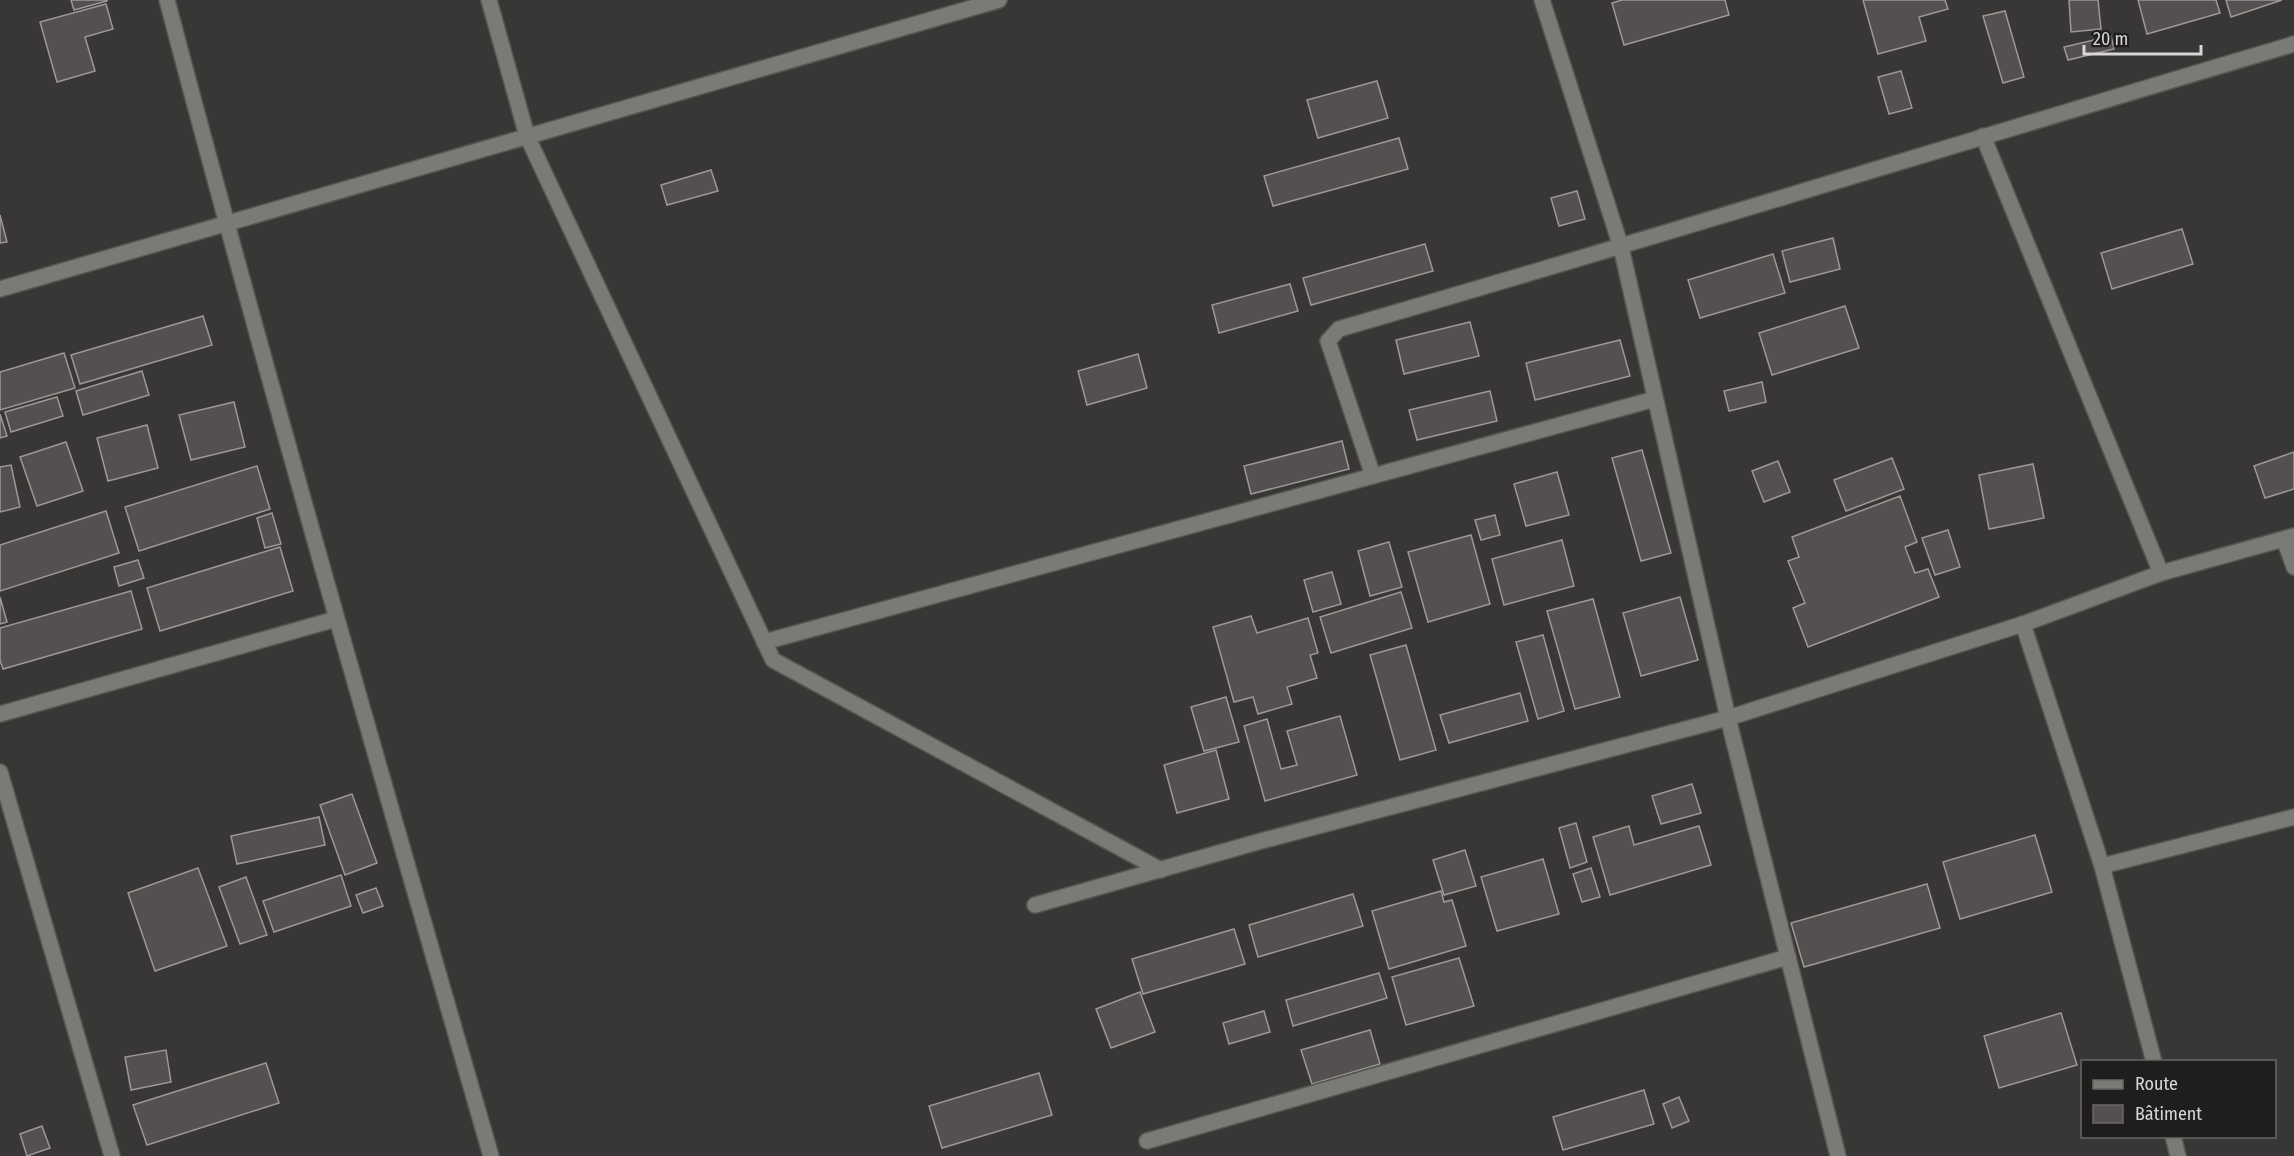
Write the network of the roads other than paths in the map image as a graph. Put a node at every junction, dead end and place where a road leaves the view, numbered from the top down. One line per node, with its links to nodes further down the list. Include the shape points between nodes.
1 (167, 0): 8 (street)
2 (489, 0): 6 (street)
3 (999, 0): 6 (street)
4 (1542, 0): 9 (street)
5 (2294, 45): 7 (street)
6 (527, 136): 8 (street); 18 (street)
7 (1983, 136): 9 (street); 15 (street)
8 (226, 224): 10 (street); 16 (street)
9 (1621, 247): 11 (street); 12 (street, via 1339,329 1328,341)
10 (0, 289)
11 (1655, 399): 12 (street); 20 (street)
12 (1373, 476): 18 (street)
13 (2289, 538): 14 (street); 15 (street)
14 (2294, 567)
15 (2161, 573): 17 (street)
16 (336, 619): 19 (street); 31 (street)
17 (2024, 624): 20 (street); 23 (street)
18 (764, 642): 24 (street, via 773,660)
19 (0, 714)
20 (1728, 718): 24 (street); 26 (street)
21 (0, 772): 30 (street)
22 (2294, 817): 23 (street)
23 (2102, 866): 27 (street)
24 (1161, 870): 25 (street)
25 (1035, 905)
26 (1788, 957): 29 (street); 32 (street)
27 (2153, 1060)
28 (2173, 1138): 33 (street)
29 (1147, 1141)
30 (112, 1156)
31 (491, 1156)
32 (1838, 1156)
33 (2178, 1156)

